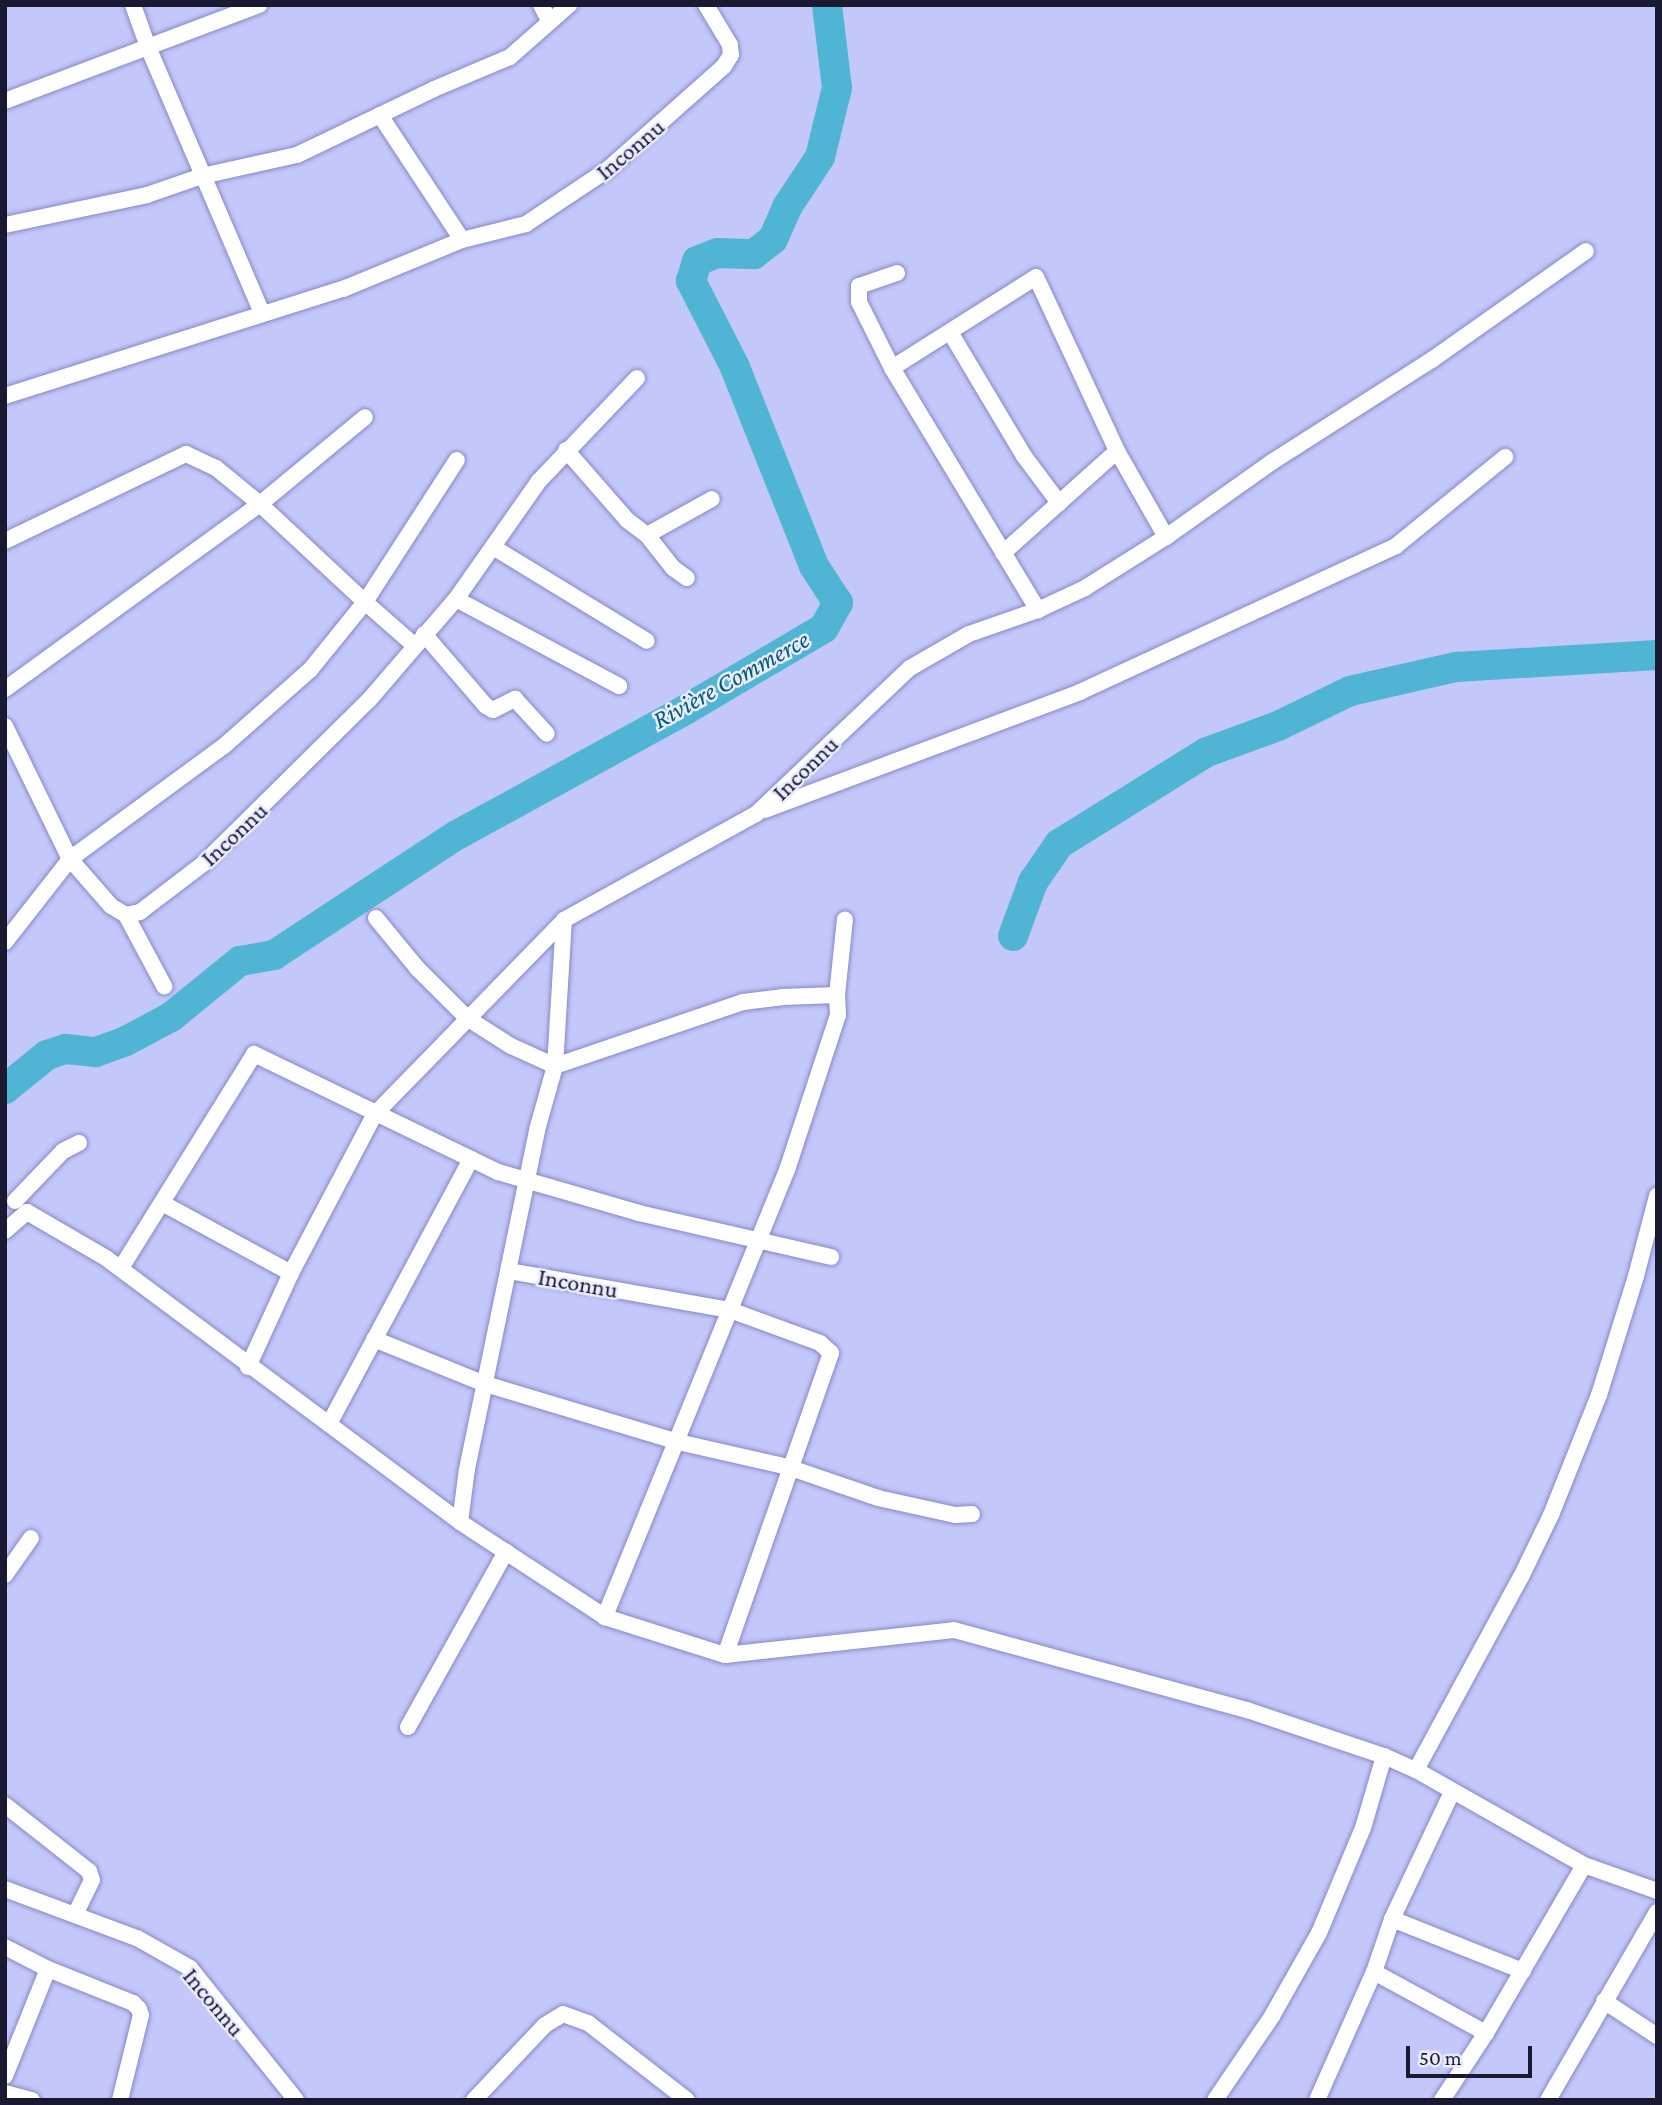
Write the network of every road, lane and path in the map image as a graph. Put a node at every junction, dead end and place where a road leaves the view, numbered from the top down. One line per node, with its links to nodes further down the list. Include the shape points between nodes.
1 (133, 5): 8 (street)
2 (259, 5): 6 (street)
3 (541, 5): 7 (street)
4 (569, 5): 7 (street)
5 (706, 5): 13 (street, Inconnu, via 730,45 731,55 724,66 644,139 567,199 526,224)
6 (225, 11): 8 (street)
7 (550, 22): 10 (street, via 510,57)
8 (148, 47): 9 (street); 11 (street)
9 (5, 101)
10 (380, 115): 11 (street, via 297,155); 13 (street)
11 (202, 176): 12 (street, via 147,195); 16 (street)
12 (5, 225)
13 (462, 240): 16 (street, Inconnu, via 343,289)
14 (1586, 251): 30 (street, Inconnu)
15 (897, 273): 18 (street, via 859,286 859,302)
16 (262, 313): 20 (street, Inconnu)
17 (950, 332): 18 (street); 23 (street, via 1036,277); 27 (street, via 1024,456)
18 (892, 368): 33 (street)
19 (637, 378): 22 (street, Inconnu)
20 (5, 396)
21 (365, 417): 28 (street)
22 (566, 450): 29 (street, via 627,520); 32 (street, Inconnu)
23 (1117, 451): 27 (street); 30 (street)
24 (1505, 457): 44 (street, via 1396,546 1080,692)
25 (457, 460): 36 (street)
26 (712, 499): 29 (street)
27 (1059, 503): 33 (street)
28 (260, 504): 31 (street, via 216,468 187,454); 36 (street); 41 (street)
29 (647, 535): 34 (street)
30 (1166, 537): 37 (street, Inconnu, via 1085,588)
31 (5, 541)
32 (492, 547): 35 (street, Inconnu); 39 (street)
33 (1003, 553): 37 (street)
34 (687, 578)
35 (456, 599): 38 (street, Inconnu); 40 (street)
36 (365, 602): 38 (street); 45 (street, via 310,670 224,746)
37 (1038, 610): 44 (street, Inconnu, via 970,634 910,667)
38 (419, 640): 43 (street, via 486,706 493,710 515,699); 46 (street, Inconnu, via 369,700 244,826 140,912)
39 (647, 641)
40 (618, 686)
41 (5, 689)
42 (5, 726): 45 (street)
43 (547, 734)
44 (756, 814): 49 (street, Inconnu)
45 (75, 855): 46 (street, via 111,906); 50 (street)
46 (126, 915): 51 (street)
47 (376, 918): 53 (street)
48 (845, 919): 52 (street)
49 (564, 920): 53 (street, Inconnu); 54 (street, Inconnu)
50 (5, 942)
51 (163, 986)
52 (837, 995): 54 (street, via 743,1002); 63 (street, via 838,1015 810,1104)
53 (467, 1018): 54 (street, via 511,1046); 55 (street, Inconnu)
54 (555, 1066): 58 (street, Inconnu)
55 (375, 1114): 57 (street); 61 (street, via 254,1054); 67 (street, Inconnu)
56 (79, 1143): 60 (street, via 63,1151)
57 (471, 1159): 58 (street); 69 (street)
58 (527, 1182): 63 (street); 66 (street, Inconnu)
59 (1657, 1196): 84 (street, via 1600,1395 1551,1515)
60 (16, 1202): 62 (street); 65 (street)
61 (162, 1203): 65 (street); 67 (street)
62 (5, 1231)
63 (757, 1239): 64 (street); 68 (street)
64 (831, 1257)
65 (121, 1268): 70 (street)
66 (509, 1271): 68 (street, Inconnu); 71 (street, Inconnu)
67 (291, 1273): 70 (street, Inconnu)
68 (730, 1310): 73 (street); 74 (street, Inconnu, via 820,1343 831,1353)
69 (374, 1339): 71 (street); 72 (street)
70 (248, 1367): 72 (street)
71 (485, 1384): 73 (street); 76 (street, Inconnu)
72 (329, 1424): 76 (street)
73 (678, 1442): 74 (street); 80 (street)
74 (788, 1467): 75 (street, via 878,1497 955,1515); 81 (street)
75 (972, 1514)
76 (460, 1522): 78 (street)
77 (32, 1538): 79 (street)
78 (506, 1552): 80 (street); 82 (street)
79 (5, 1574)
80 (605, 1617): 81 (street)
81 (725, 1655): 83 (street, via 954,1630 1247,1710)
82 (408, 1727)
83 (1384, 1756): 84 (street); 107 (street, via 1363,1828 1319,1933 1272,2016)
84 (1416, 1770): 85 (street)
85 (1452, 1792): 87 (street); 92 (street)
86 (5, 1805): 91 (street, via 89,1871 92,1880)
87 (1584, 1865): 89 (street); 95 (street)
88 (5, 1888): 91 (street, Inconnu)
89 (1657, 1891)
90 (1657, 1912): 97 (street)
91 (75, 1914): 104 (street, Inconnu, via 137,1938 190,1968)
92 (1392, 1919): 95 (street); 96 (street)
93 (5, 1947): 94 (street)
94 (48, 1969): 100 (street); 103 (street, via 139,2009)
95 (1523, 1971): 98 (street)
96 (1374, 1972): 98 (street); 108 (street)
97 (1605, 2001): 99 (street); 110 (street)
98 (1486, 2033): 109 (street)
99 (1657, 2035)
100 (5, 2076)
101 (5, 2094): 102 (street)
102 (32, 2100)
103 (120, 2100)
104 (296, 2100)
105 (474, 2100): 106 (street, via 545,2025 563,2014 588,2023)
106 (687, 2100)
107 (1215, 2100)
108 (1317, 2100)
109 (1442, 2100)
110 (1548, 2100)

